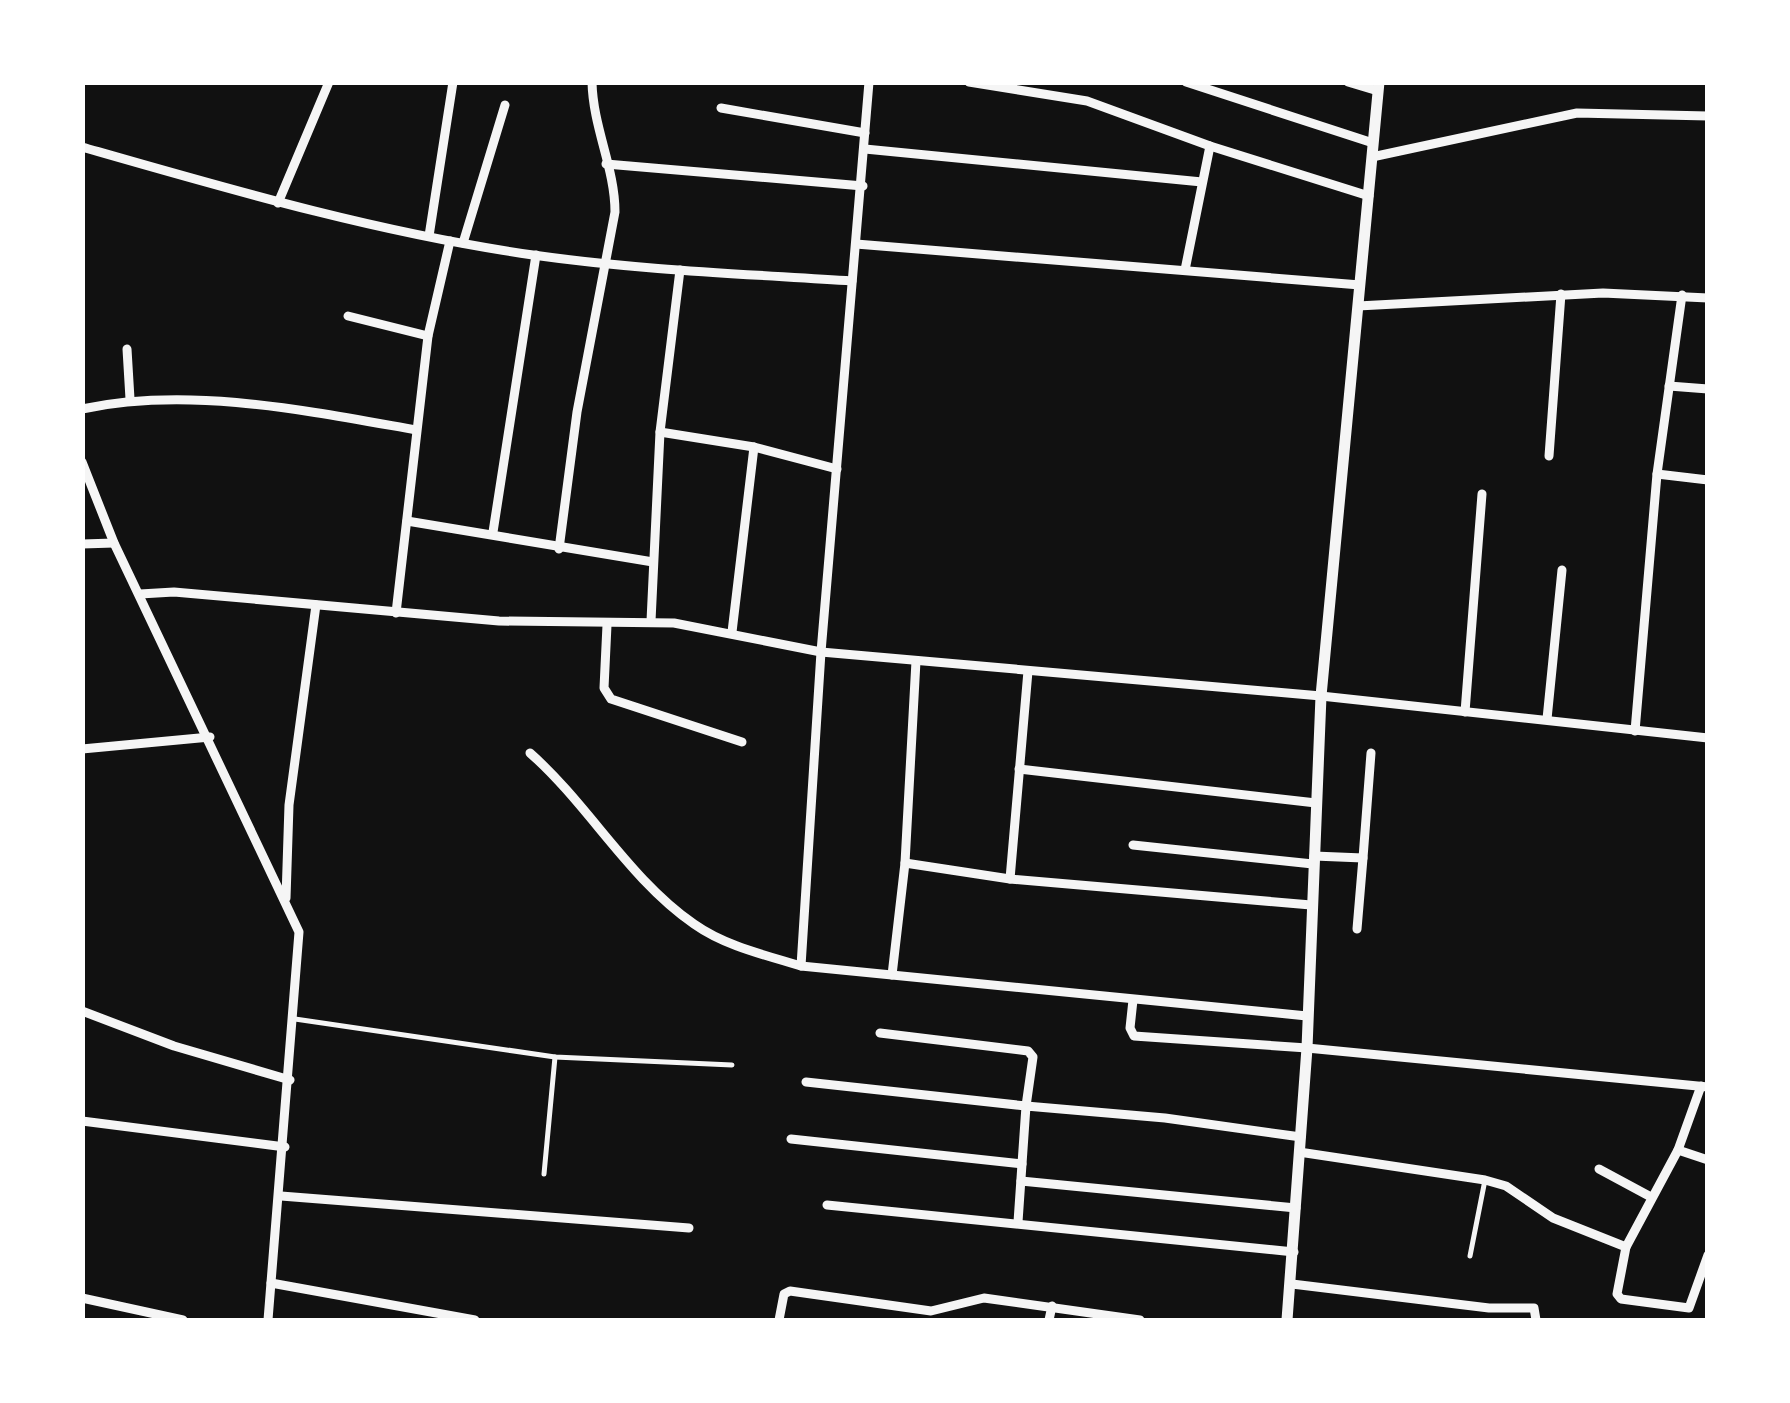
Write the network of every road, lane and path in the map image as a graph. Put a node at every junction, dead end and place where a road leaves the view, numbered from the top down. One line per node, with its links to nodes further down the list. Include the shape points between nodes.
1 (329, 82): 22 (street)
2 (453, 82): 23 (street)
3 (592, 82): 18 (street, via 592,116)
4 (869, 82): 12 (street)
5 (969, 82): 14 (street, via 1087,101)
6 (1186, 82): 13 (street)
7 (1348, 82): 8 (street)
8 (1379, 87): 13 (street)
9 (506, 105): 25 (street)
10 (721, 108): 12 (street)
11 (1708, 116): 17 (street, via 1577,113)
12 (865, 133): 16 (street)
13 (1374, 143): 17 (street)
14 (1210, 146): 19 (street); 21 (street)
15 (82, 147): 22 (street)
16 (865, 149): 19 (street); 20 (street)
17 (1372, 157): 21 (street)
18 (606, 164): 20 (street); 28 (street, via 615,212)
19 (1202, 182): 30 (street)
20 (863, 186): 26 (street)
21 (1369, 196): 32 (street)
22 (278, 203): 23 (street)
23 (429, 236): 24 (street)
24 (450, 240): 25 (street); 38 (street)
25 (463, 243): 27 (street)
26 (856, 244): 30 (street); 31 (street)
27 (536, 256): 28 (street); 54 (street)
28 (604, 262): 29 (street); 57 (street)
29 (680, 270): 31 (street); 45 (street)
30 (1185, 270): 32 (street)
31 (852, 281): 49 (street)
32 (1360, 285): 36 (street)
33 (1561, 294): 34 (street); 36 (street); 47 (street)
34 (1682, 295): 35 (street); 40 (street)
35 (1708, 298)
36 (1358, 306): 69 (street)
37 (348, 316): 38 (street)
38 (428, 336): 44 (street)
39 (127, 349): 42 (street)
40 (1669, 386): 41 (street); 50 (street)
41 (1708, 389)
42 (130, 399): 43 (street); 44 (street)
43 (82, 409)
44 (416, 430): 53 (street)
45 (660, 432): 46 (street); 58 (street)
46 (754, 447): 49 (street); 65 (street)
47 (1548, 456)
48 (82, 462): 56 (street)
49 (837, 469): 66 (street)
50 (1657, 474): 51 (street); 72 (street)
51 (1708, 480)
52 (1482, 494): 70 (street)
53 (407, 521): 54 (street); 62 (street)
54 (492, 532): 57 (street)
55 (82, 544): 56 (street)
56 (114, 544): 60 (street)
57 (559, 549): 58 (street)
58 (652, 562): 63 (street)
59 (1562, 570): 71 (street)
60 (140, 594): 61 (street); 73 (street)
61 (316, 606): 62 (street); 86 (street, via 289,805)
62 (396, 613): 64 (street)
63 (650, 621): 64 (street); 65 (street)
64 (608, 625): 75 (street, via 604,688 611,699)
65 (732, 632): 66 (street)
66 (821, 652): 67 (street); 89 (street)
67 (916, 661): 68 (street); 84 (street)
68 (1028, 672): 69 (street); 79 (street)
69 (1322, 696): 70 (street); 80 (street)
70 (1465, 712): 71 (street)
71 (1546, 719): 72 (street)
72 (1636, 731): 74 (street)
73 (210, 736): 76 (street); 86 (street)
74 (1708, 738)
75 (742, 742)
76 (82, 749)
77 (530, 754): 89 (street, via 560,780 621,857 694,925)
78 (1371, 754): 82 (street)
79 (1018, 770): 80 (street); 85 (street)
80 (1316, 803): 83 (street)
81 (1133, 845): 83 (street)
82 (1362, 858): 83 (street); 88 (street)
83 (1313, 860): 87 (street)
84 (905, 863): 85 (street); 90 (street)
85 (1010, 879): 87 (street)
86 (286, 900): 94 (street, via 299,932)
87 (1311, 905): 93 (street)
88 (1357, 929)
89 (800, 966): 90 (street)
90 (892, 975): 91 (street)
91 (1133, 1000): 93 (street); 96 (street, via 1134,1036)
92 (82, 1010): 99 (street)
93 (1308, 1016): 96 (street)
94 (295, 1019): 97 (lane); 99 (street)
95 (880, 1032): 102 (street, via 1028,1051 1033,1057)
96 (1307, 1048): 101 (street); 104 (street)
97 (555, 1056): 98 (lane); 112 (lane)
98 (732, 1064)
99 (290, 1080): 106 (street)
100 (806, 1082): 102 (street)
101 (1704, 1086): 107 (street)
102 (1026, 1106): 104 (street); 110 (street)
103 (82, 1121): 106 (street)
104 (1301, 1137): 108 (street)
105 (791, 1140): 110 (street)
106 (285, 1147): 115 (street)
107 (1678, 1150): 109 (street); 116 (street)
108 (1299, 1152): 114 (street); 118 (street)
109 (1708, 1160)
110 (1022, 1164): 113 (street)
111 (1599, 1169): 116 (street)
112 (544, 1174)
113 (1021, 1180): 118 (street); 119 (street)
114 (1484, 1180): 121 (street); 124 (lane)
115 (280, 1196): 120 (street); 125 (street)
116 (1651, 1197): 121 (street)
117 (827, 1204): 119 (street)
118 (1296, 1208): 122 (street)
119 (1018, 1222): 122 (street)
120 (689, 1228)
121 (1626, 1247): 123 (street, via 1616,1283 1621,1299 1690,1308)
122 (1294, 1252): 126 (street)
123 (1708, 1255)
124 (1470, 1256)
125 (271, 1284): 130 (street); 131 (street)
126 (1292, 1284): 135 (street); 136 (street, via 1534,1308)
127 (82, 1298): 129 (street)
128 (1052, 1306): 132 (street, via 984,1298 931,1311 786,1291); 133 (street); 134 (street)
129 (183, 1320)
130 (268, 1320)
131 (475, 1320)
132 (779, 1320)
133 (1049, 1320)
134 (1135, 1320)
135 (1287, 1320)
136 (1536, 1320)

